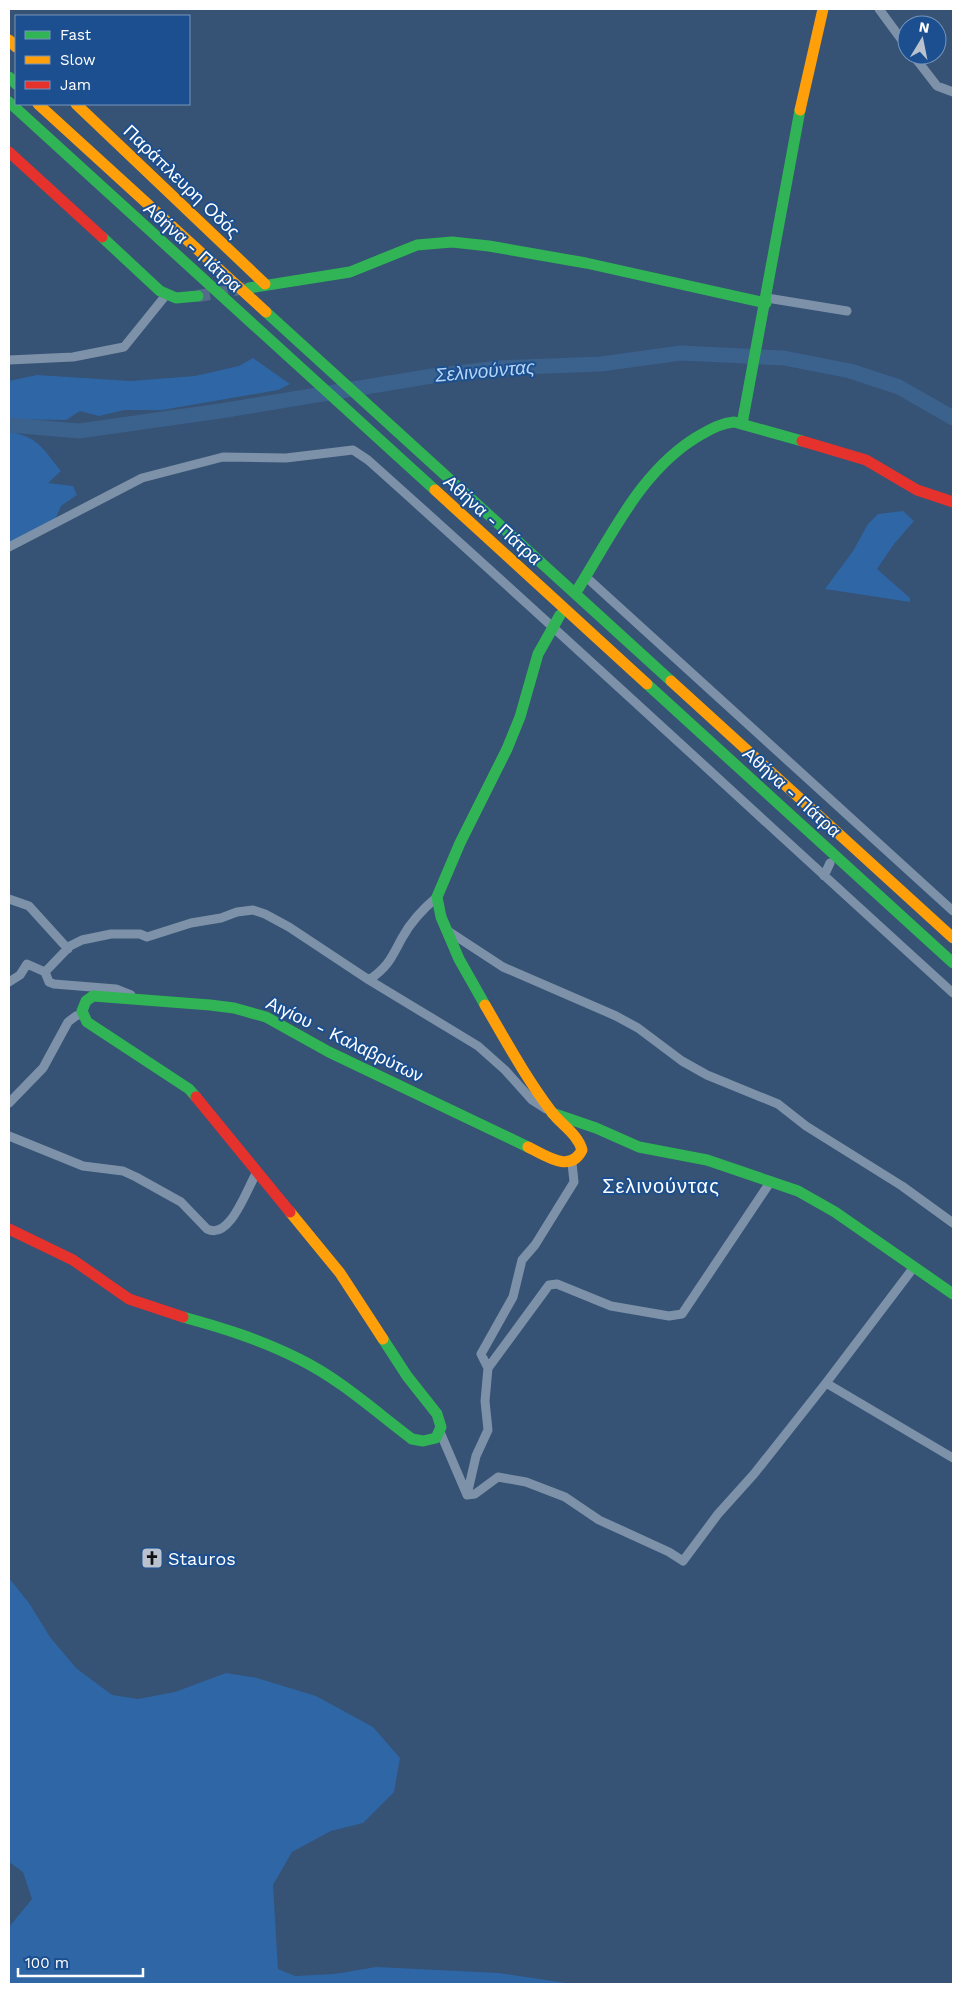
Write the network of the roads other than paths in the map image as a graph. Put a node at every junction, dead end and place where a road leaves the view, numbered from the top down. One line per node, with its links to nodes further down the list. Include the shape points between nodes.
1 (823, 9): 14 (main road, via 794,132)
2 (880, 9): 3 (street)
3 (897, 33)
4 (920, 65): 5 (street, via 937,86)
5 (953, 92)
6 (9, 102): 34 (main road, Αθήνα - Πάτρα)
7 (39, 105): 32 (main road, Αθήνα - Πάτρα)
8 (77, 105): 10 (main road, Παράπλευρη Οδός)
9 (9, 152): 12 (main road)
10 (265, 284): 11 (main road); 14 (main road, via 365,269 418,244 462,242 550,256)
11 (249, 288)
12 (166, 295): 13 (main road, via 176,298); 16 (street, via 124,347 73,357)
13 (198, 296)
14 (767, 301): 15 (street); 17 (main road)
15 (847, 311)
16 (9, 360)
17 (742, 424): 18 (main road, via 859,457 917,490); 20 (main road, via 722,423 681,446 668,458 647,480)
18 (953, 502)
19 (9, 547): 23 (street, via 142,478 224,457 286,458 353,450)
20 (585, 576): 21 (main road); 24 (street)
21 (578, 589)
22 (560, 615): 23 (main road)
23 (553, 626): 27 (street); 28 (main road, via 538,654 507,749 452,859)
24 (849, 816): 25 (street); 30 (street)
25 (842, 831)
26 (830, 863): 27 (street)
27 (824, 876): 38 (street)
28 (437, 897): 31 (main road); 36 (street, via 409,928 393,957)
29 (9, 899): 33 (street, via 29,906)
30 (953, 911)
31 (446, 930): 42 (main road, via 459,959); 47 (street, via 532,982 575,997 630,1024 707,1075 778,1104)
32 (953, 938)
33 (68, 949): 35 (street); 36 (street, via 74,943 91,937 147,936 253,910 289,927)
34 (953, 963)
35 (45, 972): 37 (street, via 27,964 20,975); 39 (street, via 49,982 54,984 116,989)
36 (369, 980): 42 (street, via 478,1046 532,1100)
37 (9, 982)
38 (953, 993)
39 (142, 1000): 40 (main road, Αιγίου - Καλαβρύτων, via 93,996 84,1003); 44 (main road, Αιγίου - Καλαβρύτων, via 234,1008 266,1017 329,1052 563,1163)
40 (82, 1014): 41 (street, via 68,1022 43,1068); 45 (main road, via 87,1022 189,1090)
41 (9, 1103)
42 (552, 1113): 44 (main road, via 580,1142 582,1150 577,1161); 46 (main road, via 638,1146 707,1160)
43 (9, 1136): 45 (street, via 83,1166 123,1171 136,1176 181,1202 212,1231 220,1231 229,1224)
44 (572, 1163): 51 (street, via 574,1182 522,1260 513,1298 481,1354)
45 (257, 1172): 53 (main road, via 351,1288 407,1376 437,1414)
46 (771, 1181): 49 (main road, via 828,1207); 51 (street, via 682,1314 669,1316 612,1306 552,1284)
47 (953, 1223)
48 (9, 1229): 53 (main road, via 73,1260 129,1299 234,1331 300,1359 412,1439 430,1441)
49 (914, 1267): 50 (main road); 52 (street)
50 (953, 1294)
51 (488, 1368): 55 (street, via 485,1401 488,1430 476,1456)
52 (826, 1383): 54 (street); 55 (street, via 683,1561 599,1520 575,1502 526,1482 498,1477 476,1494)
53 (440, 1432): 55 (street)
54 (953, 1458)
55 (467, 1495)

